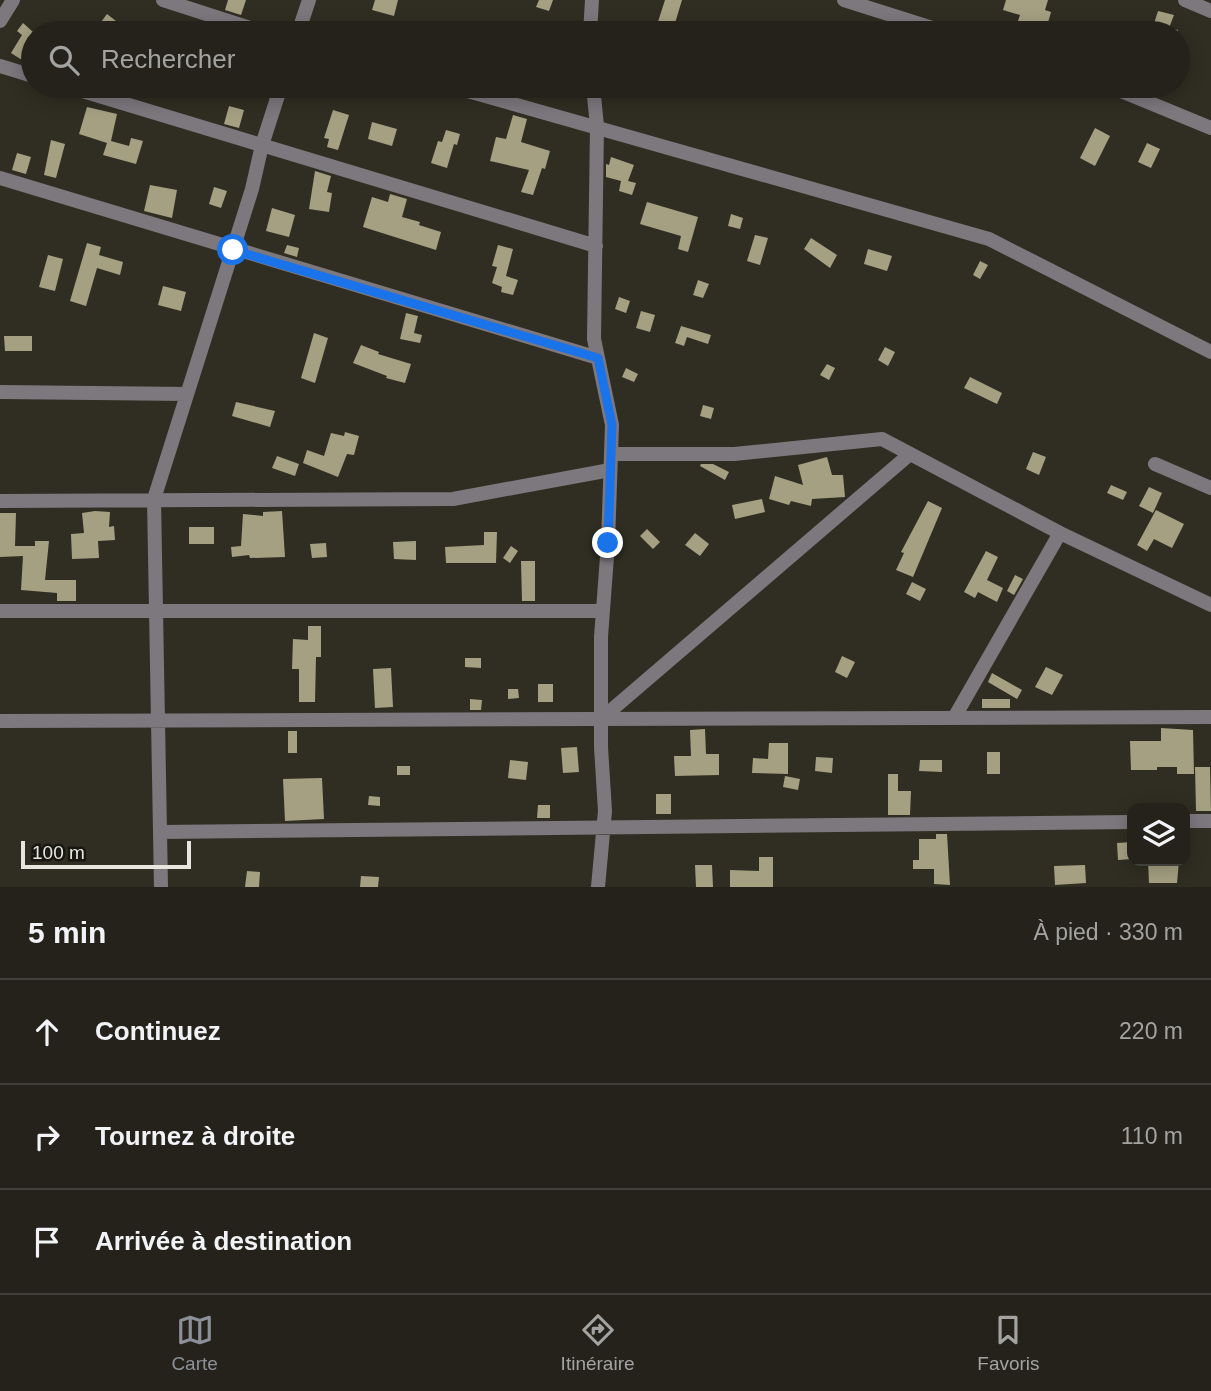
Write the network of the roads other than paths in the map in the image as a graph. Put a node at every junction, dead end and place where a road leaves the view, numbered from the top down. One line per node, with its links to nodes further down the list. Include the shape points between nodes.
1 (13, 0): 8 (street)
2 (163, 0): 9 (street)
3 (309, 0): 10 (street)
4 (592, 0): 11 (street)
5 (844, 0): 12 (street)
6 (1185, 0): 7 (street)
7 (1211, 11)
8 (0, 21)
9 (229, 21)
10 (302, 21)
11 (591, 21)
12 (910, 21)
13 (0, 66): 14 (street)
14 (21, 72)
15 (106, 98): 22 (street)
16 (277, 98): 22 (street)
17 (494, 98): 20 (street)
18 (594, 98): 20 (street)
19 (1138, 98): 21 (street)
20 (597, 126): 24 (street); 26 (street, via 989,239)
21 (1211, 128)
22 (262, 145): 24 (street); 25 (street)
23 (0, 178): 25 (street)
24 (596, 246): 27 (street, via 594,340)
25 (233, 250): 27 (street); 29 (street)
26 (1211, 352)
27 (598, 358): 30 (street, via 612,425)
28 (0, 391): 29 (street)
29 (187, 394): 35 (street)
30 (611, 454): 31 (street, via 734,454 882,439); 33 (street)
31 (910, 454): 37 (street); 44 (street)
32 (1156, 464): 34 (street)
33 (610, 470): 35 (street, via 453,499); 41 (street)
34 (1211, 488)
35 (154, 499): 36 (street); 39 (street)
36 (0, 501)
37 (1060, 533): 38 (street); 43 (street)
38 (1211, 605)
39 (156, 610): 40 (street); 41 (street); 46 (street)
40 (0, 611)
41 (603, 611): 44 (street)
42 (1211, 717): 43 (street)
43 (954, 718): 44 (street)
44 (601, 719): 46 (street); 50 (street)
45 (0, 721): 46 (street)
46 (158, 721): 51 (street)
47 (1190, 821): 48 (street)
48 (1211, 821)
49 (1127, 822): 50 (street)
50 (603, 827): 51 (street); 53 (street)
51 (160, 832): 52 (street)
52 (161, 887)
53 (598, 887)

